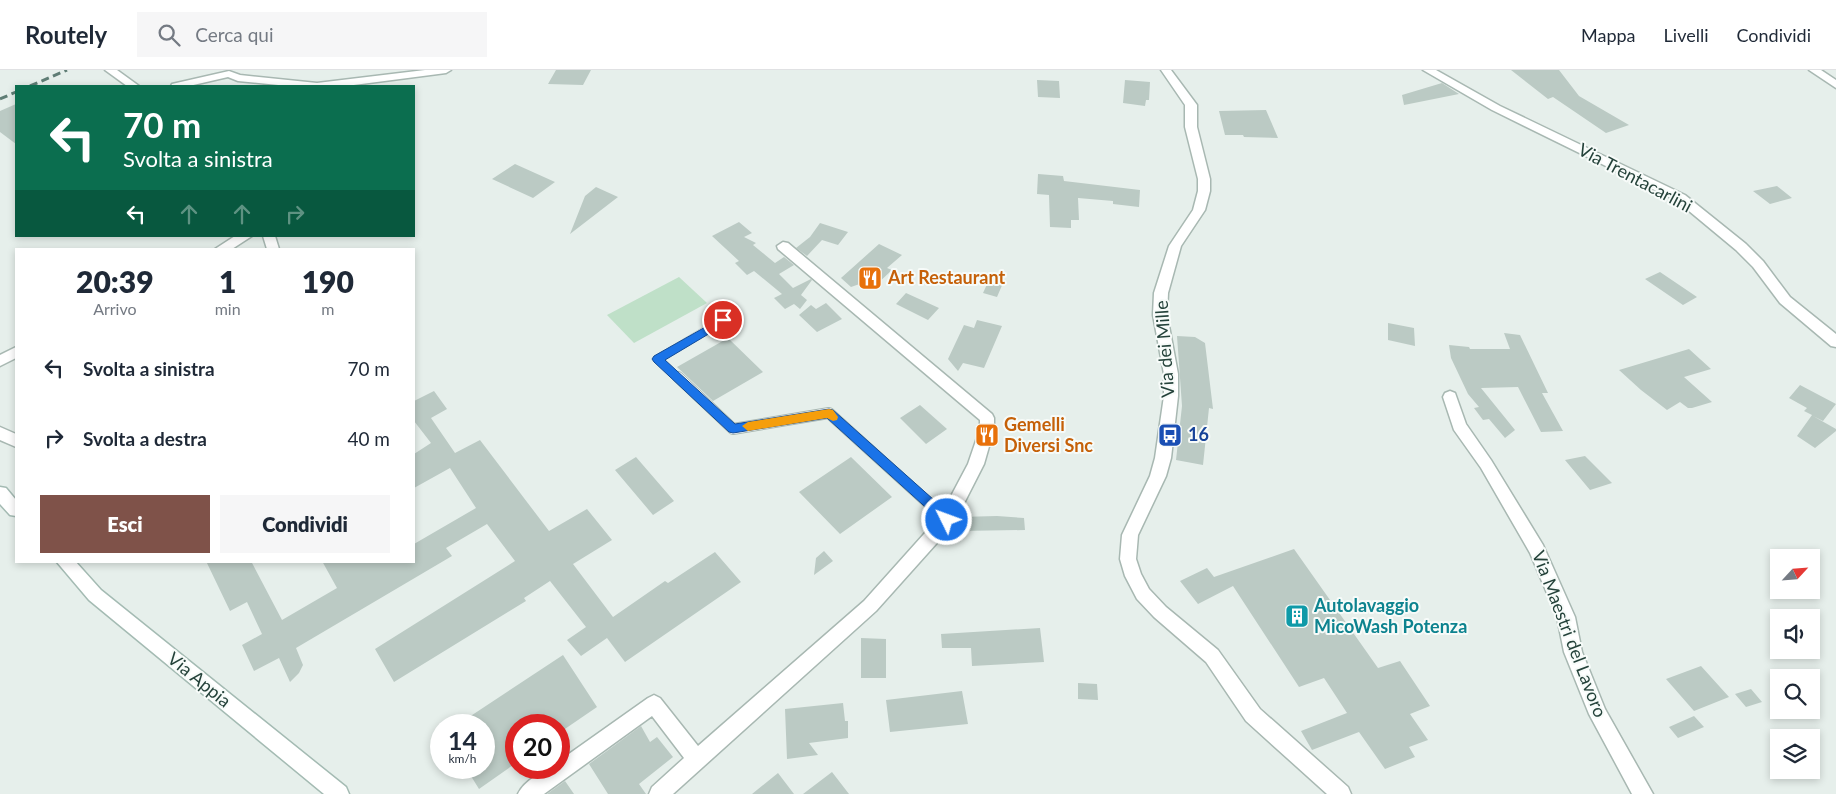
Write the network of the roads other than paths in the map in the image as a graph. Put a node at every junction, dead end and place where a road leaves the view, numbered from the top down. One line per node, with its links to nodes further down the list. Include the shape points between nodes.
1 (110, 70): 7 (street)
2 (446, 70): 10 (street)
3 (1166, 70): 28 (street, Via dei Mille, via 1191,105 1191,127 1204,191 1199,210 1175,246 1161,293 1160,315 1171,374 1171,396 1163,458 1130,535 1128,559 1133,576 1144,594 1160,612 1212,656 1252,715)
4 (1428, 70): 16 (street, Via Trentacarlini, via 1496,108 1681,198 1741,248 1758,264 1785,300)
5 (1814, 70): 11 (street)
6 (234, 72): 8 (street); 9 (street, via 238,78)
7 (132, 85)
8 (180, 85)
9 (307, 85)
10 (327, 85)
11 (1836, 85)
12 (244, 237): 14 (street)
13 (783, 246): 22 (street, via 987,418 987,429 976,464)
14 (223, 248)
15 (723, 320): 22 (lane, via 658,359 733,429 829,413)
16 (1836, 342)
17 (1450, 396): 29 (street, Via Maestri del Lavoro, via 1459,426 1486,464 1537,550 1566,617 1573,652 1598,714)
18 (0, 433): 19 (street)
19 (15, 440)
20 (0, 493): 21 (street)
21 (15, 509)
22 (947, 520): 24 (street, via 870,606)
23 (66, 563): 25 (street, Via Appia, via 95,595)
24 (697, 759): 26 (street, via 654,704); 27 (street)
25 (339, 794)
26 (528, 794)
27 (659, 794)
28 (1341, 794)
29 (1643, 794)

